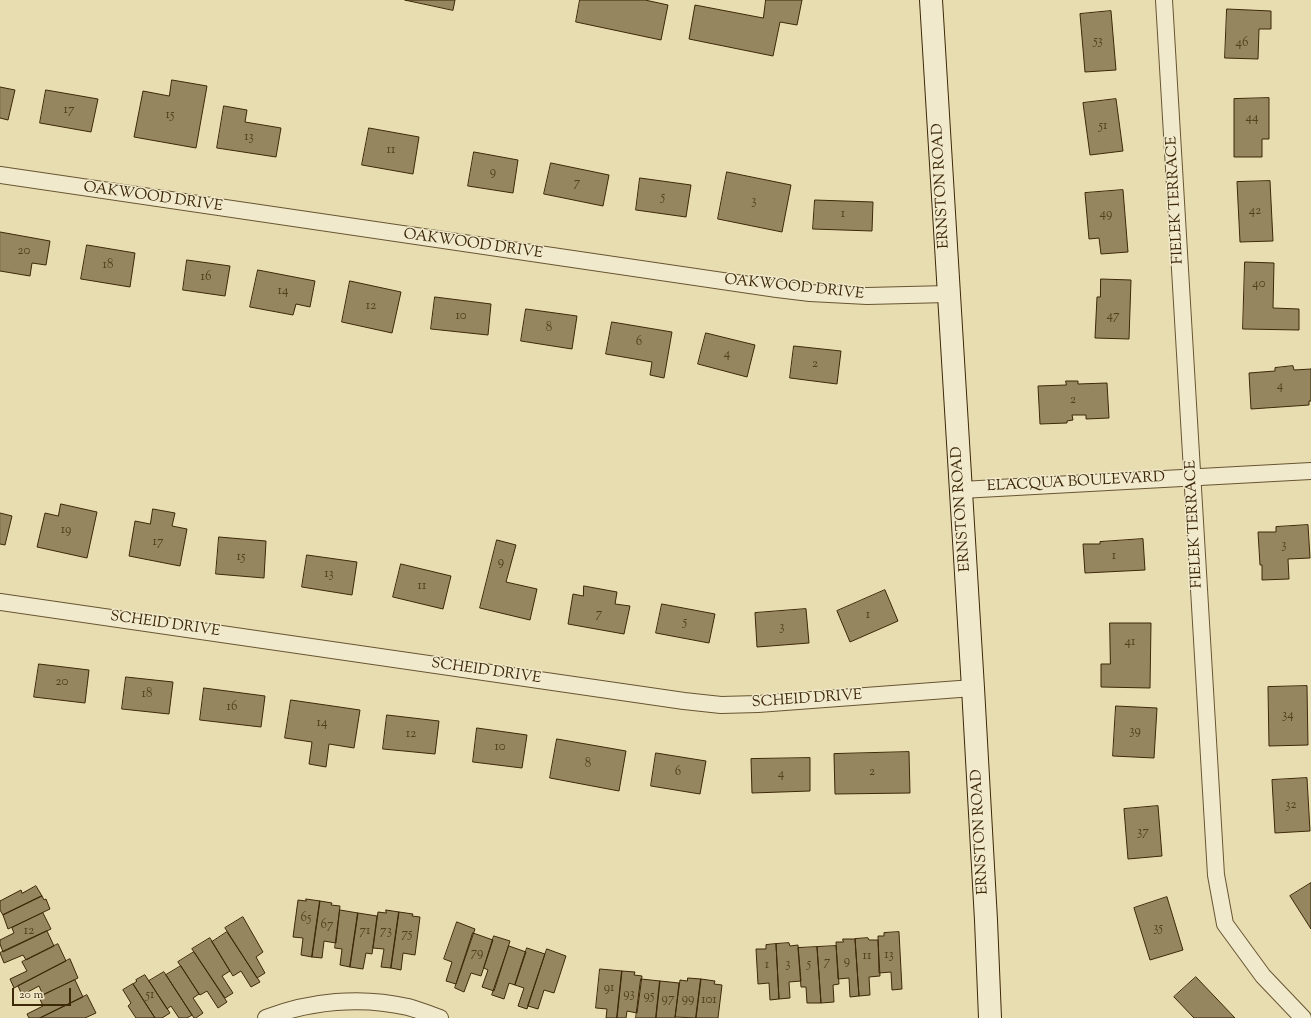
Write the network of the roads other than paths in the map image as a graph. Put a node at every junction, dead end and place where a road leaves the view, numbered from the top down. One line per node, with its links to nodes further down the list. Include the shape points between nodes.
1 (931, 0): 4 (street, ERNSTON ROAD)
2 (1164, 0): 6 (street, FIELEK TERRACE)
3 (0, 175): 4 (street, OAKWOOD DRIVE, via 777,289 866,296)
4 (948, 294): 7 (street, ERNSTON ROAD)
5 (1311, 471): 6 (street, ELACQUA BOULEVARD)
6 (1192, 477): 7 (street, ELACQUA BOULEVARD); 13 (street, FIELEK TERRACE, via 1216,875 1225,924 1264,976)
7 (961, 490): 9 (street, ERNSTON ROAD)
8 (0, 602): 9 (street, SCHEID DRIVE, via 721,705)
9 (973, 688): 12 (street, ERNSTON ROAD)
10 (266, 1018): 11 (street, via 313,1004 377,1002 408,1007)
11 (440, 1018)
12 (990, 1018)
13 (1304, 1018)

